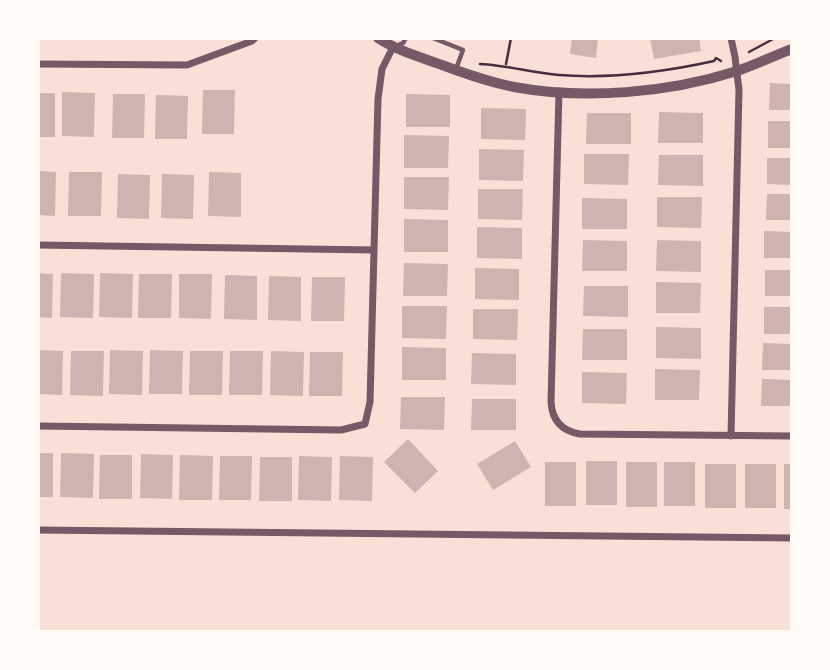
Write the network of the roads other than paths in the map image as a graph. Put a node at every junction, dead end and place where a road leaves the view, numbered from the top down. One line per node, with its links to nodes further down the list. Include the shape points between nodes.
1 (255, 38): 8 (street, via 187,65)
2 (378, 38): 6 (street)
3 (406, 38): 6 (lane)
4 (433, 38): 9 (lane, via 463,50)
5 (731, 38): 10 (street)
6 (393, 47): 9 (street); 13 (street, via 382,69 378,99)
7 (792, 49): 10 (street)
8 (38, 64)
9 (456, 70): 11 (street, via 515,87)
10 (738, 71): 11 (street, via 653,89); 15 (street)
11 (559, 91): 15 (street, via 553,413 567,430 580,434)
12 (38, 245): 13 (street)
13 (374, 250): 14 (street, via 370,402 365,424 341,430)
14 (38, 426)
15 (731, 436): 16 (street)
16 (792, 436)
17 (38, 530): 18 (street)
18 (792, 538)

